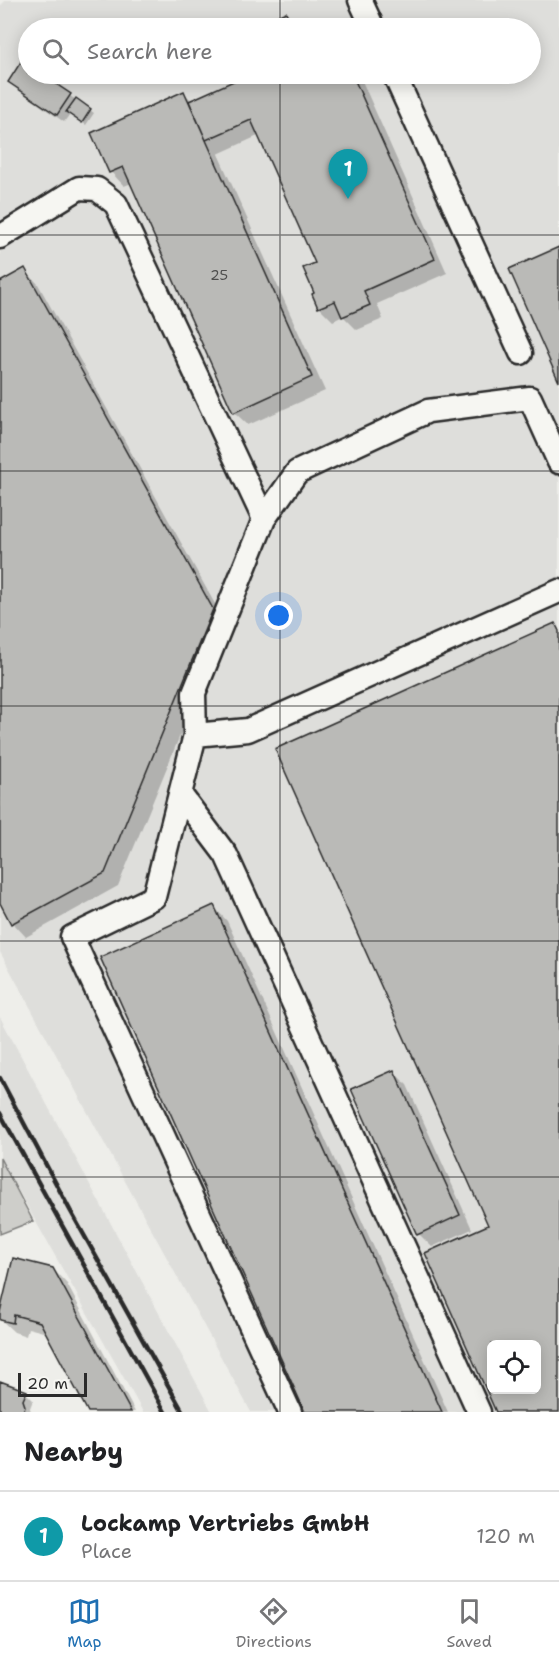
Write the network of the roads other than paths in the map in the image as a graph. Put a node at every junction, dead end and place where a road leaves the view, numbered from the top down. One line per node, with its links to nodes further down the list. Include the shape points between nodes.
1 (360, 0): 2 (lane)
2 (368, 18)
3 (399, 84): 5 (lane)
4 (0, 237): 7 (lane, via 79,188 97,189 116,204)
5 (521, 352)
6 (559, 462): 7 (lane, via 530,398 428,411 297,472)
7 (264, 519): 9 (lane, via 194,693)
8 (559, 591): 9 (lane, via 248,730)
9 (195, 735): 10 (lane)
10 (180, 794): 11 (lane, via 154,897 72,937); 12 (lane, via 226,855)
11 (290, 1412)
12 (479, 1412)

